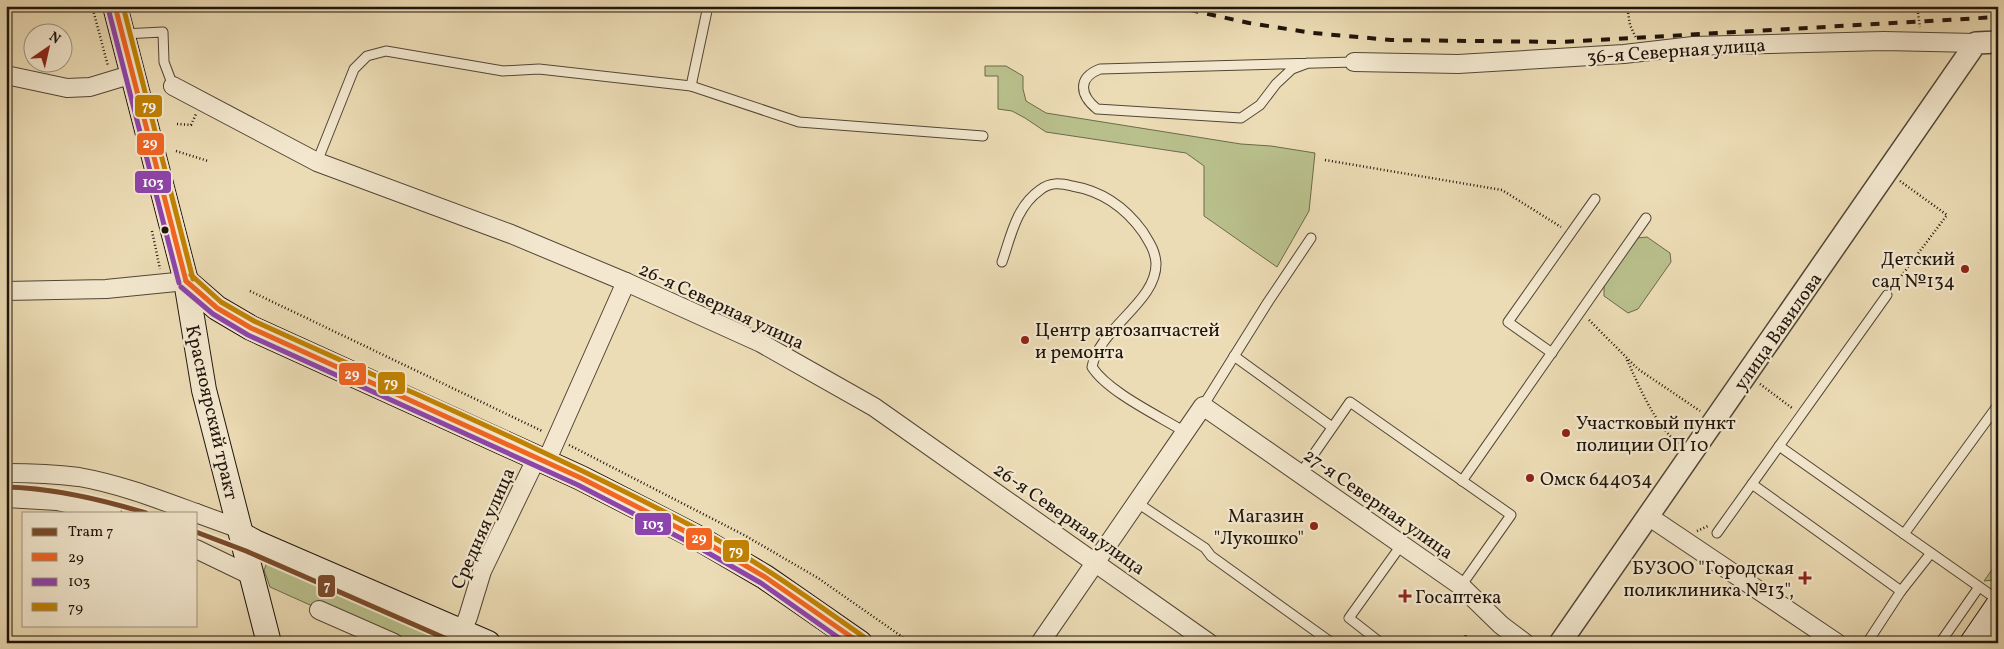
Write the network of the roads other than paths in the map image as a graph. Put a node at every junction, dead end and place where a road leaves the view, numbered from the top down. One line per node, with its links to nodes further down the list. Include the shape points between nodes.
1 (115, 6): 3 (main road, Красноярский тракт)
2 (708, 6): 11 (lane)
3 (122, 34): 8 (main road, Красноярский тракт); 10 (lane, via 163,32 164,62)
4 (1998, 42): 5 (street, 36-я Северная улица)
5 (1976, 43): 6 (street, 36-я Северная улица, via 1884,41 1693,46 1458,64); 39 (street, улица Вавилова)
6 (1354, 62): 7 (lane)
7 (1308, 63): 7 (lane, via 1292,69 1260,105 1241,118 1097,109 1084,92 1084,80 1100,69)
8 (133, 74): 9 (street, via 90,88 67,88); 18 (main road, Красноярский тракт)
9 (6, 75)
10 (173, 86): 13 (street, 26-я Северная улица)
11 (691, 86): 12 (lane, via 799,122); 13 (lane, via 539,69 503,71 386,51 366,56 354,69)
12 (983, 136)
13 (317, 162): 19 (street, 26-я Северная улица, via 510,234)
14 (1595, 199): 22 (lane, via 1508,322)
15 (1646, 218): 22 (lane)
16 (1311, 238): 23 (lane)
17 (1002, 262): 27 (lane, via 1020,211 1028,199 1042,188 1057,183 1088,189 1113,200 1134,219 1153,247 1156,264 1149,286 1104,340 1092,368 1120,392)
18 (186, 281): 20 (street, via 106,289); 29 (main road, via 217,308 251,328); 40 (main road, Красноярский тракт, via 204,390)
19 (626, 282): 29 (street, Средняя улица); 46 (street, 26-я Северная улица, via 761,343 874,407)
20 (6, 291)
21 (1887, 295): 28 (lane)
22 (1552, 353): 32 (lane)
23 (1234, 356): 25 (lane); 26 (lane)
24 (1998, 405): 42 (lane)
25 (1203, 406): 27 (street); 31 (street, 27-я Северная улица)
26 (1332, 428): 31 (lane); 32 (lane, via 1350,402)
27 (1185, 432): 35 (street)
28 (1779, 446): 33 (lane); 42 (lane)
29 (541, 460): 54 (street, Средняя улица, via 482,571); 58 (main road, via 700,539 765,577)
30 (6, 474): 37 (street, via 80,477 140,492)
31 (1300, 474): 43 (street, 27-я Северная улица)
32 (1462, 481): 48 (lane, via 1511,515)
33 (1752, 484): 41 (lane); 50 (lane)
34 (6, 498): 36 (street, via 57,501)
35 (1136, 502): 46 (street); 61 (lane, via 1205,548 1211,556)
36 (107, 512)
37 (193, 512)
38 (198, 514): 40 (street)
39 (1648, 516): 64 (street, улица Вавилова); 65 (street)
40 (241, 532): 47 (main road, Красноярский тракт); 54 (main road, via 257,543)
41 (1718, 533)
42 (1904, 534): 45 (lane)
43 (1402, 544): 48 (street, 27-я Северная улица); 62 (lane, via 1349,618)
44 (198, 550): 47 (street)
45 (1931, 553): 49 (lane); 50 (lane)
46 (1095, 562): 59 (street); 60 (street, 26-я Северная улица)
47 (252, 576): 55 (main road, Красноярский тракт)
48 (1462, 586): 63 (street, 27-я Северная улица, via 1501,625)
49 (1978, 587): 51 (lane); 67 (lane)
50 (1901, 591): 66 (lane)
51 (1998, 600)
52 (1998, 605): 68 (main road)
53 (319, 610): 56 (street)
54 (459, 637): 57 (main road)
55 (269, 643)
56 (394, 643)
57 (488, 643)
58 (860, 643)
59 (1040, 643)
60 (1209, 643)
61 (1332, 643)
62 (1381, 643)
63 (1525, 643)
64 (1560, 643)
65 (1837, 643)
66 (1867, 643)
67 (1940, 643)
68 (1972, 643)

